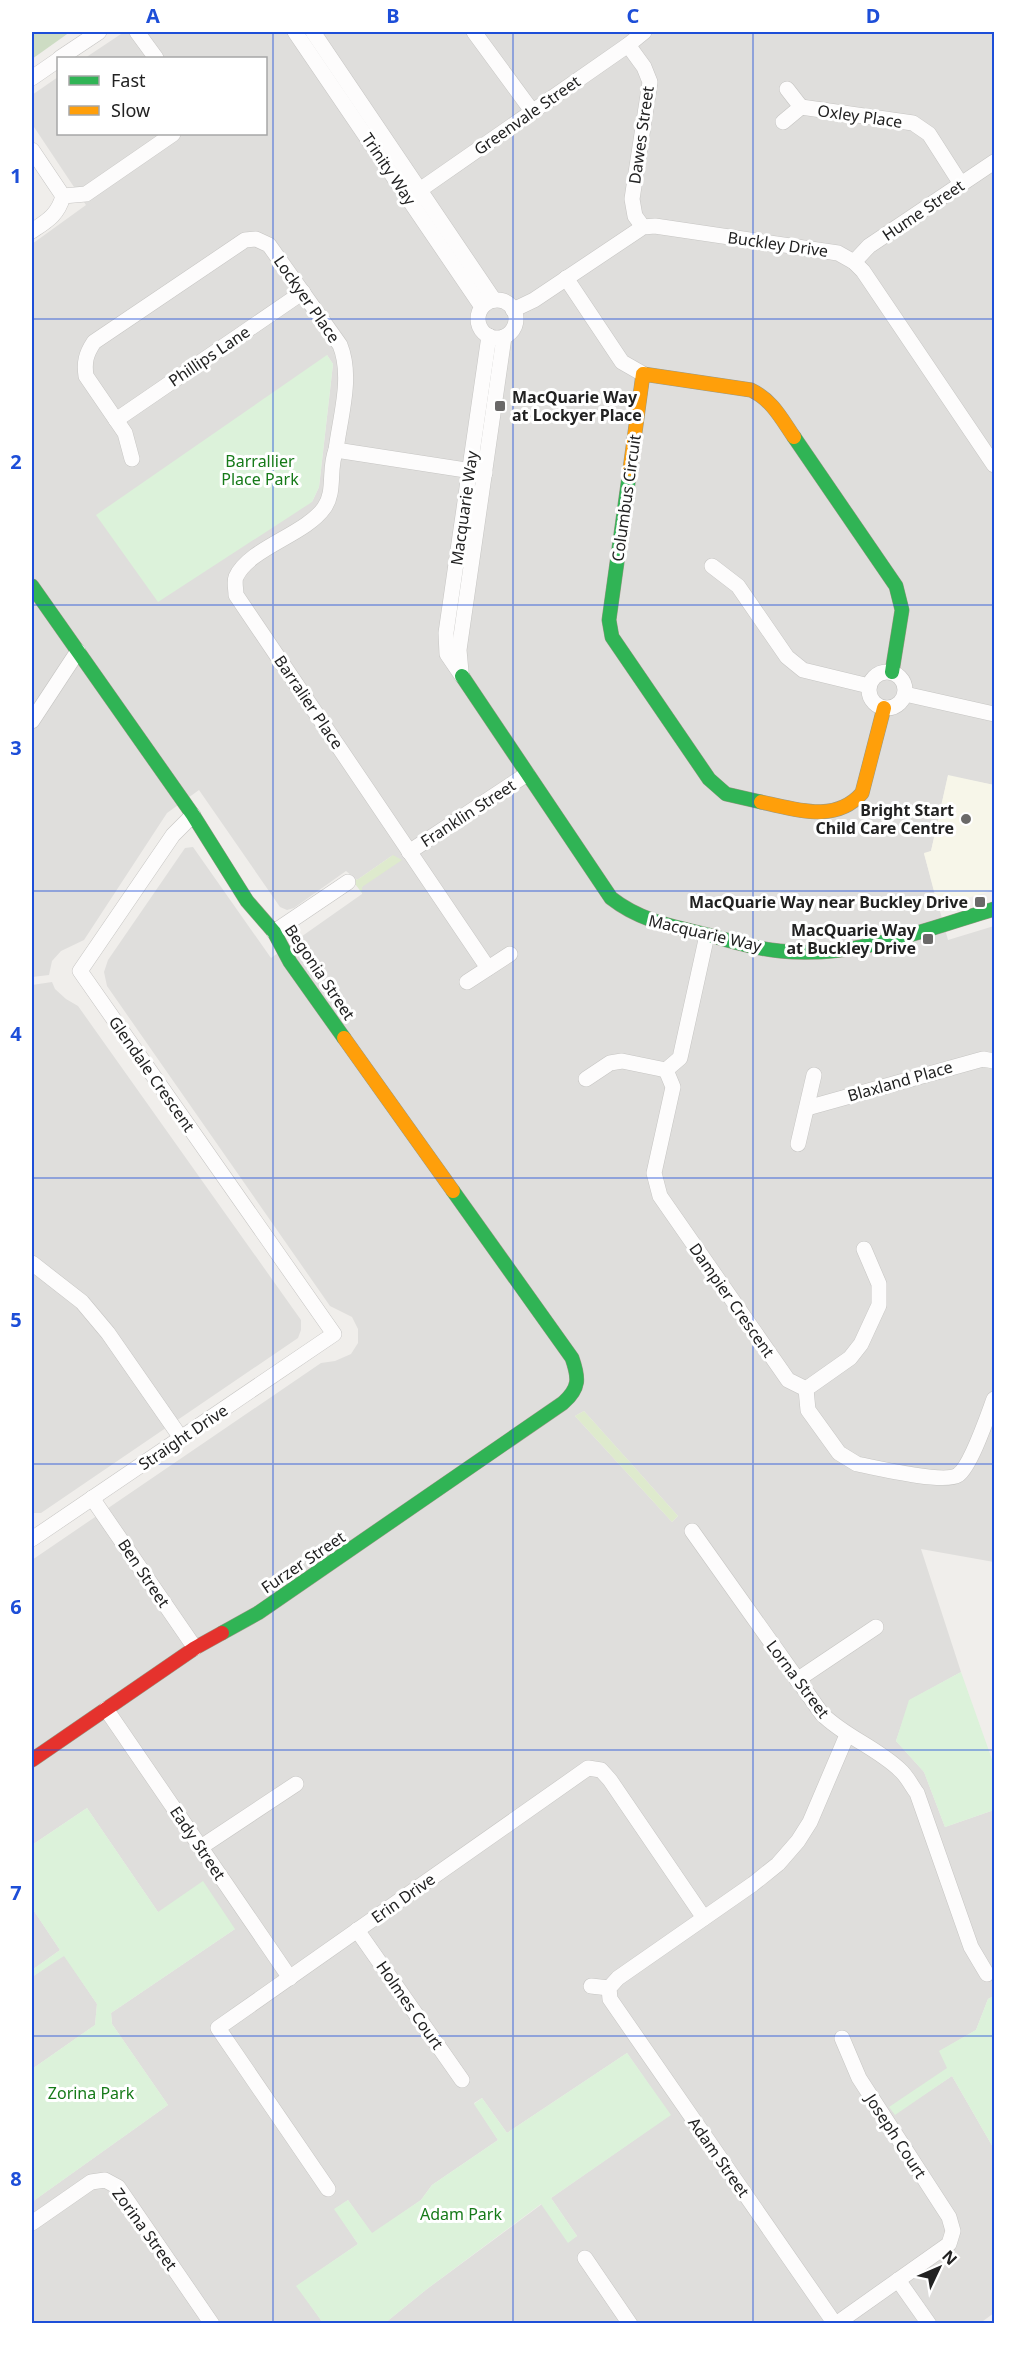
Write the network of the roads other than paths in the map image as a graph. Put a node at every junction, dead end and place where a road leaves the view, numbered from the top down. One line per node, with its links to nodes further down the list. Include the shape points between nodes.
1 (99, 32): 8 (street)
2 (137, 32): 9 (street)
3 (295, 32): 20 (street, Trinity Way)
4 (313, 32): 20 (street, Trinity Way)
5 (474, 32): 14 (street)
6 (644, 32): 7 (street, Greenvale Street)
7 (628, 45): 14 (street, Greenvale Street); 22 (street, Dawes Street, via 650,82 632,199 634,216)
8 (62, 57)
9 (155, 57)
10 (57, 60): 11 (street)
11 (32, 78)
12 (787, 89): 13 (street, Oxley Place)
13 (801, 107): 15 (street, Oxley Place); 19 (street, Oxley Place, via 913,123 929,134)
14 (532, 111): 20 (street, Greenvale Street)
15 (783, 122)
16 (172, 135): 21 (street, via 86,194)
17 (32, 150): 21 (street)
18 (994, 162): 19 (street, Hume Street)
19 (961, 184): 24 (street, Hume Street, via 869,246)
20 (415, 193): 27 (street, Trinity Way)
21 (63, 196): 23 (street, via 54,216)
22 (643, 227): 24 (street, Buckley Drive, via 838,253); 25 (street)
23 (32, 231)
24 (854, 262): 34 (street)
25 (566, 278): 28 (street); 30 (street, via 622,362)
26 (303, 292): 31 (street, Phillips Lane); 31 (street, Lockyer Place, via 269,245 256,239 245,240 94,342 87,353 86,376); 32 (street, Lockyer Place, via 345,357)
27 (488, 304): 28 (street, Trinity Way, via 505,302); 29 (street, Trinity Way, via 478,315 478,323 482,331)
28 (513, 310): 29 (street, via 514,326)
29 (496, 336): 35 (street, Macquarie Way); 36 (street, Macquarie Way)
30 (643, 374): 40 (street, via 751,390 773,406 896,586 902,610); 44 (street, Columbus Circuit, via 609,628 709,779 726,794 812,813 822,814 849,805 862,793)
31 (116, 420): 33 (street, Lockyer Place, via 125,433)
32 (336, 450): 35 (street); 49 (street, Barralier Place, via 325,507 315,518 244,564 235,578 236,595)
33 (132, 459)
34 (994, 465)
35 (469, 470): 36 (street); 41 (street, Macquarie Way, via 446,633 447,654)
36 (485, 472): 41 (street, Macquarie Way, via 459,650)
37 (712, 566): 42 (street, via 738,586 795,665)
38 (32, 586): 39 (street, Begonia Street)
39 (78, 651): 46 (street); 48 (street, Begonia Street)
40 (892, 672): 42 (street, via 880,673); 43 (street, via 901,678)
41 (462, 676): 47 (street, Macquarie Way)
42 (869, 686): 44 (street, via 874,702)
43 (905, 694): 44 (street, via 900,704); 45 (street)
44 (884, 708)
45 (994, 714)
46 (32, 720)
47 (528, 774): 49 (street, Franklin Street); 53 (street, Macquarie Way, via 611,898 627,912 650,922)
48 (193, 815): 52 (street, Begonia Street, via 247,901); 65 (street, Glendale Crescent, via 172,835 80,971)
49 (409, 852): 55 (street, Barralier Place)
50 (348, 882): 52 (street)
51 (994, 909): 53 (street, Macquarie Way, via 848,950 786,952)
52 (274, 932): 66 (street, Begonia Street, via 290,962 572,1358)
53 (707, 935): 58 (street, via 680,1058)
54 (510, 954): 55 (street)
55 (488, 968): 56 (street)
56 (467, 982)
57 (994, 1061): 61 (street, Blaxland Place, via 983,1059)
58 (666, 1070): 60 (street, via 622,1061 610,1063); 67 (street, Dampier Crescent, via 673,1087 654,1173 660,1196 788,1380)
59 (814, 1075): 61 (street)
60 (586, 1079)
61 (807, 1108): 62 (street)
62 (798, 1144)
63 (864, 1250): 67 (street, via 879,1284 879,1305 850,1358)
64 (32, 1263): 69 (street, via 82,1302 108,1332)
65 (334, 1334): 69 (street, Straight Drive)
66 (579, 1377): 74 (street, Furzer Street, via 575,1393 563,1403 258,1613)
67 (806, 1389): 68 (street, via 808,1410 839,1454 857,1464 944,1479 958,1475 967,1464)
68 (994, 1399)
69 (181, 1438): 70 (street, Straight Drive)
70 (92, 1498): 72 (street, Straight Drive); 74 (street, Ben Street)
71 (692, 1531): 75 (street, Lorna Street)
72 (32, 1539)
73 (876, 1627): 75 (street)
74 (195, 1648): 76 (street, Furzer Street)
75 (797, 1680): 77 (street, Lorna Street, via 822,1714)
76 (106, 1709): 78 (street, Furzer Street); 80 (street, Eady Street)
77 (847, 1735): 81 (street, via 798,1841 778,1864); 83 (street, Lorna Street, via 886,1758 917,1793 971,1947)
78 (32, 1760)
79 (296, 1784): 80 (street)
80 (201, 1847): 84 (street, Eady Street)
81 (704, 1918): 82 (street, Erin Drive, via 610,1780 601,1770 588,1768); 86 (street)
82 (357, 1930): 84 (street, Erin Drive); 88 (street, Holmes Court)
83 (987, 1974)
84 (290, 1978): 89 (street, Erin Drive, via 218,2028)
85 (591, 1986): 86 (street)
86 (609, 1988): 95 (street, Adam Street, via 610,1999)
87 (842, 2038): 92 (street, Joseph Court, via 859,2078 949,2217 953,2231 949,2244)
88 (462, 2080)
89 (328, 2189)
90 (32, 2223): 93 (street, Zorina Street, via 91,2181 105,2180 118,2187)
91 (585, 2258): 94 (street)
92 (898, 2280): 95 (street); 96 (street)
93 (212, 2324)
94 (630, 2324)
95 (835, 2324)
96 (928, 2324)

